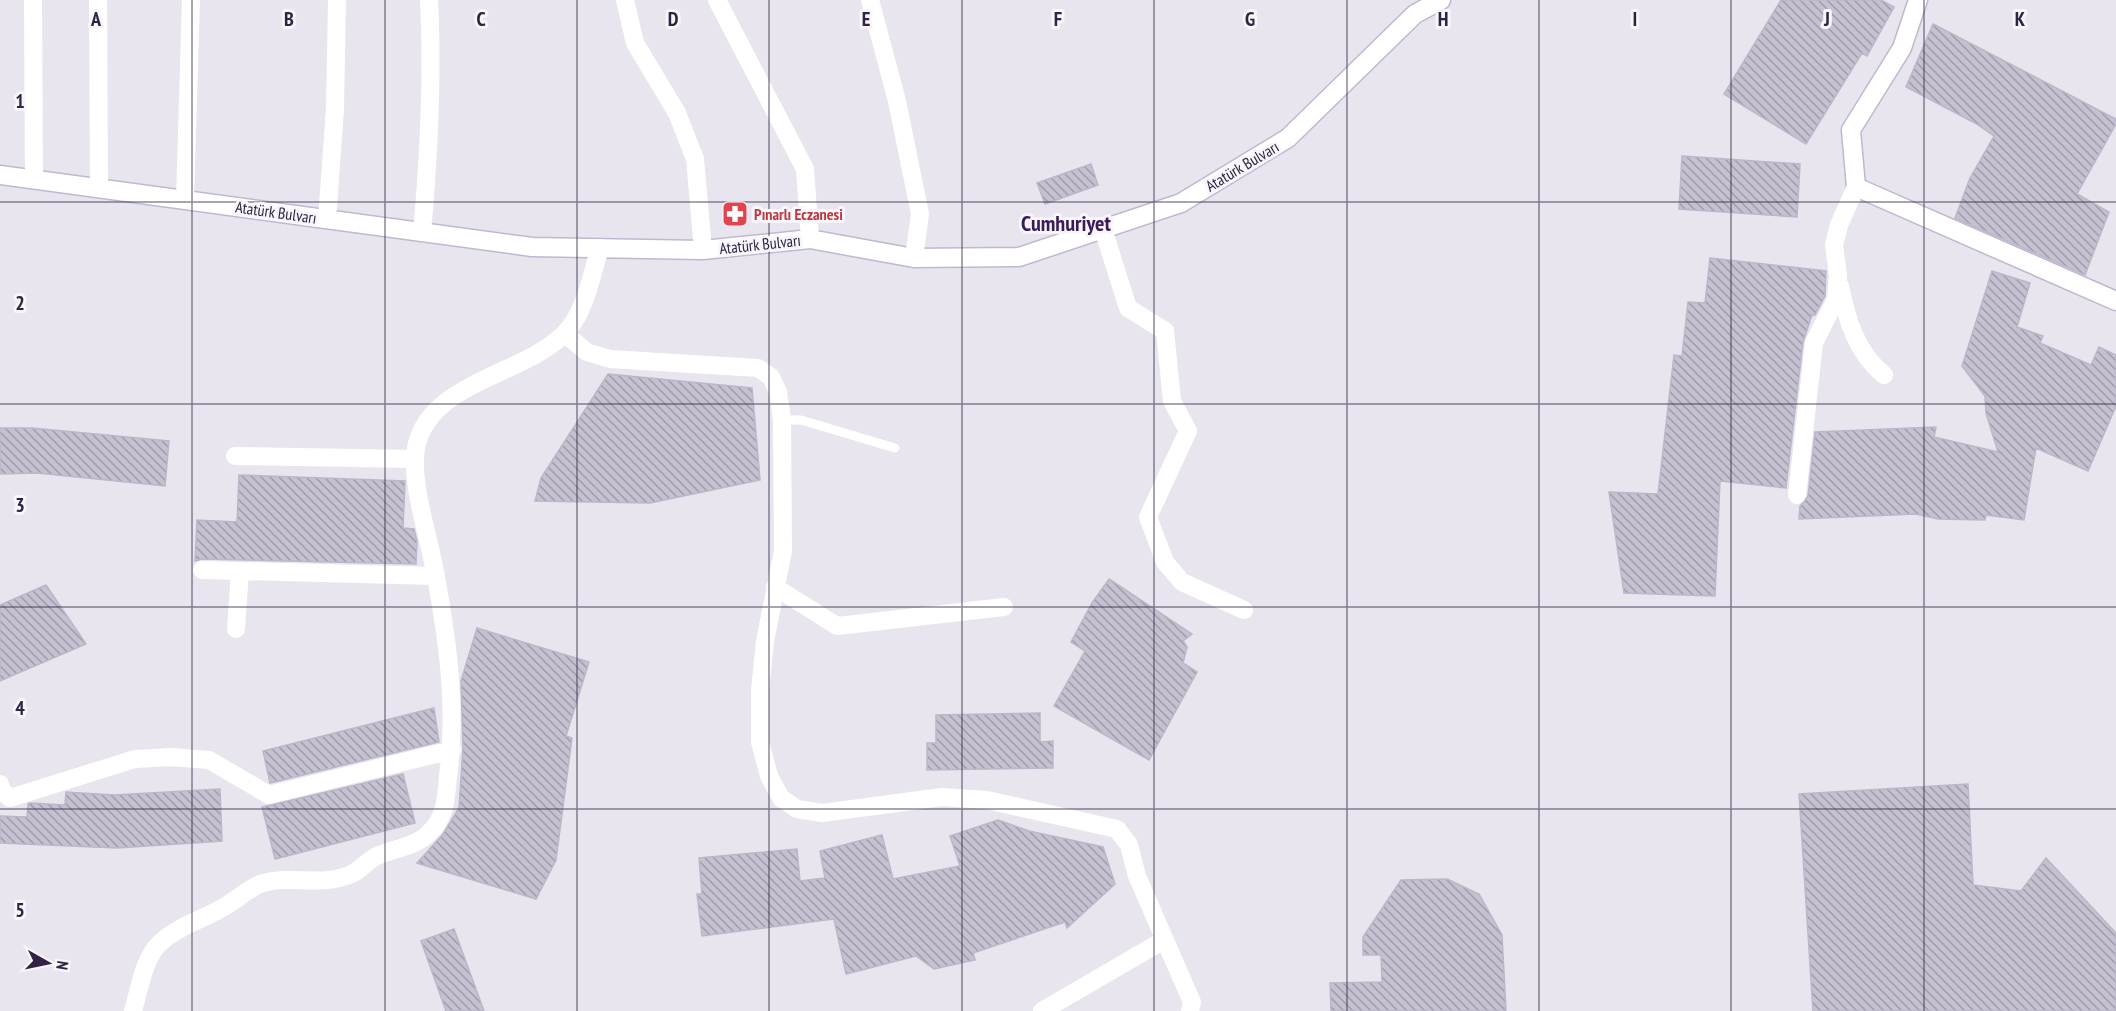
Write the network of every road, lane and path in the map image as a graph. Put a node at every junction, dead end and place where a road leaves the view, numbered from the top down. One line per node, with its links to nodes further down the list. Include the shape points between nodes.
1 (33, 0): 12 (street)
2 (98, 0): 14 (street)
3 (191, 0): 15 (street)
4 (337, 0): 16 (street)
5 (429, 0): 18 (street, via 431,140)
6 (625, 0): 21 (street, via 635,43 677,113 694,159)
7 (717, 0): 19 (street, via 805,169)
8 (870, 0): 22 (street, via 921,214)
9 (1441, 0): 17 (street, Atatürk Bulvarı, via 1416,14 1288,138 1181,203)
10 (1918, 0): 13 (street, via 1902,48 1851,130)
11 (0, 175): 12 (street, Atatürk Bulvarı)
12 (34, 179): 14 (street, Atatürk Bulvarı)
13 (1856, 187): 23 (street, via 1834,245); 24 (street)
14 (99, 188): 15 (street, Atatürk Bulvarı)
15 (185, 200): 16 (street, Atatürk Bulvarı)
16 (327, 219): 18 (street, Atatürk Bulvarı)
17 (1103, 229): 22 (street, Atatürk Bulvarı, via 1019,257); 37 (street, via 1128,308 1165,331 1172,400 1188,430 1148,517 1165,562 1182,582)
18 (422, 232): 20 (street, Atatürk Bulvarı, via 532,247)
19 (810, 239): 21 (street, Atatürk Bulvarı); 22 (street, Atatürk Bulvarı)
20 (600, 248): 21 (street, Atatürk Bulvarı); 25 (street, via 582,304)
21 (703, 250)
22 (914, 258)
23 (1838, 276): 26 (street, via 1846,316 1857,343 1868,362); 31 (street, via 1836,298 1814,343)
24 (2116, 301)
25 (565, 334): 27 (street, via 587,352 610,359 758,368 771,377 778,392); 30 (street, via 544,350 462,390 432,415 418,434)
26 (1884, 375)
27 (782, 420): 28 (lane, via 801,420); 35 (street, via 783,551)
28 (895, 448)
29 (235, 456): 30 (street)
30 (415, 459): 34 (street)
31 (1797, 495)
32 (202, 570): 33 (street)
33 (240, 571): 34 (street); 38 (street)
34 (436, 576): 39 (street, via 453,702)
35 (775, 587): 36 (street, via 837,626); 41 (street, via 760,691 760,742 769,776 781,798 797,809 822,813 942,797 987,800 1117,829 1129,845 1137,876)
36 (1004, 607)
37 (1245, 609)
38 (236, 629)
39 (452, 750): 40 (street, via 269,795 209,760 171,757 135,759 10,798); 42 (street, via 444,815 427,836 374,858 350,875 259,884 181,929 158,944)
40 (0, 784)
41 (1164, 940): 43 (street); 44 (street, via 1192,1002)
42 (133, 1011)
43 (1042, 1011)
44 (1190, 1011)

